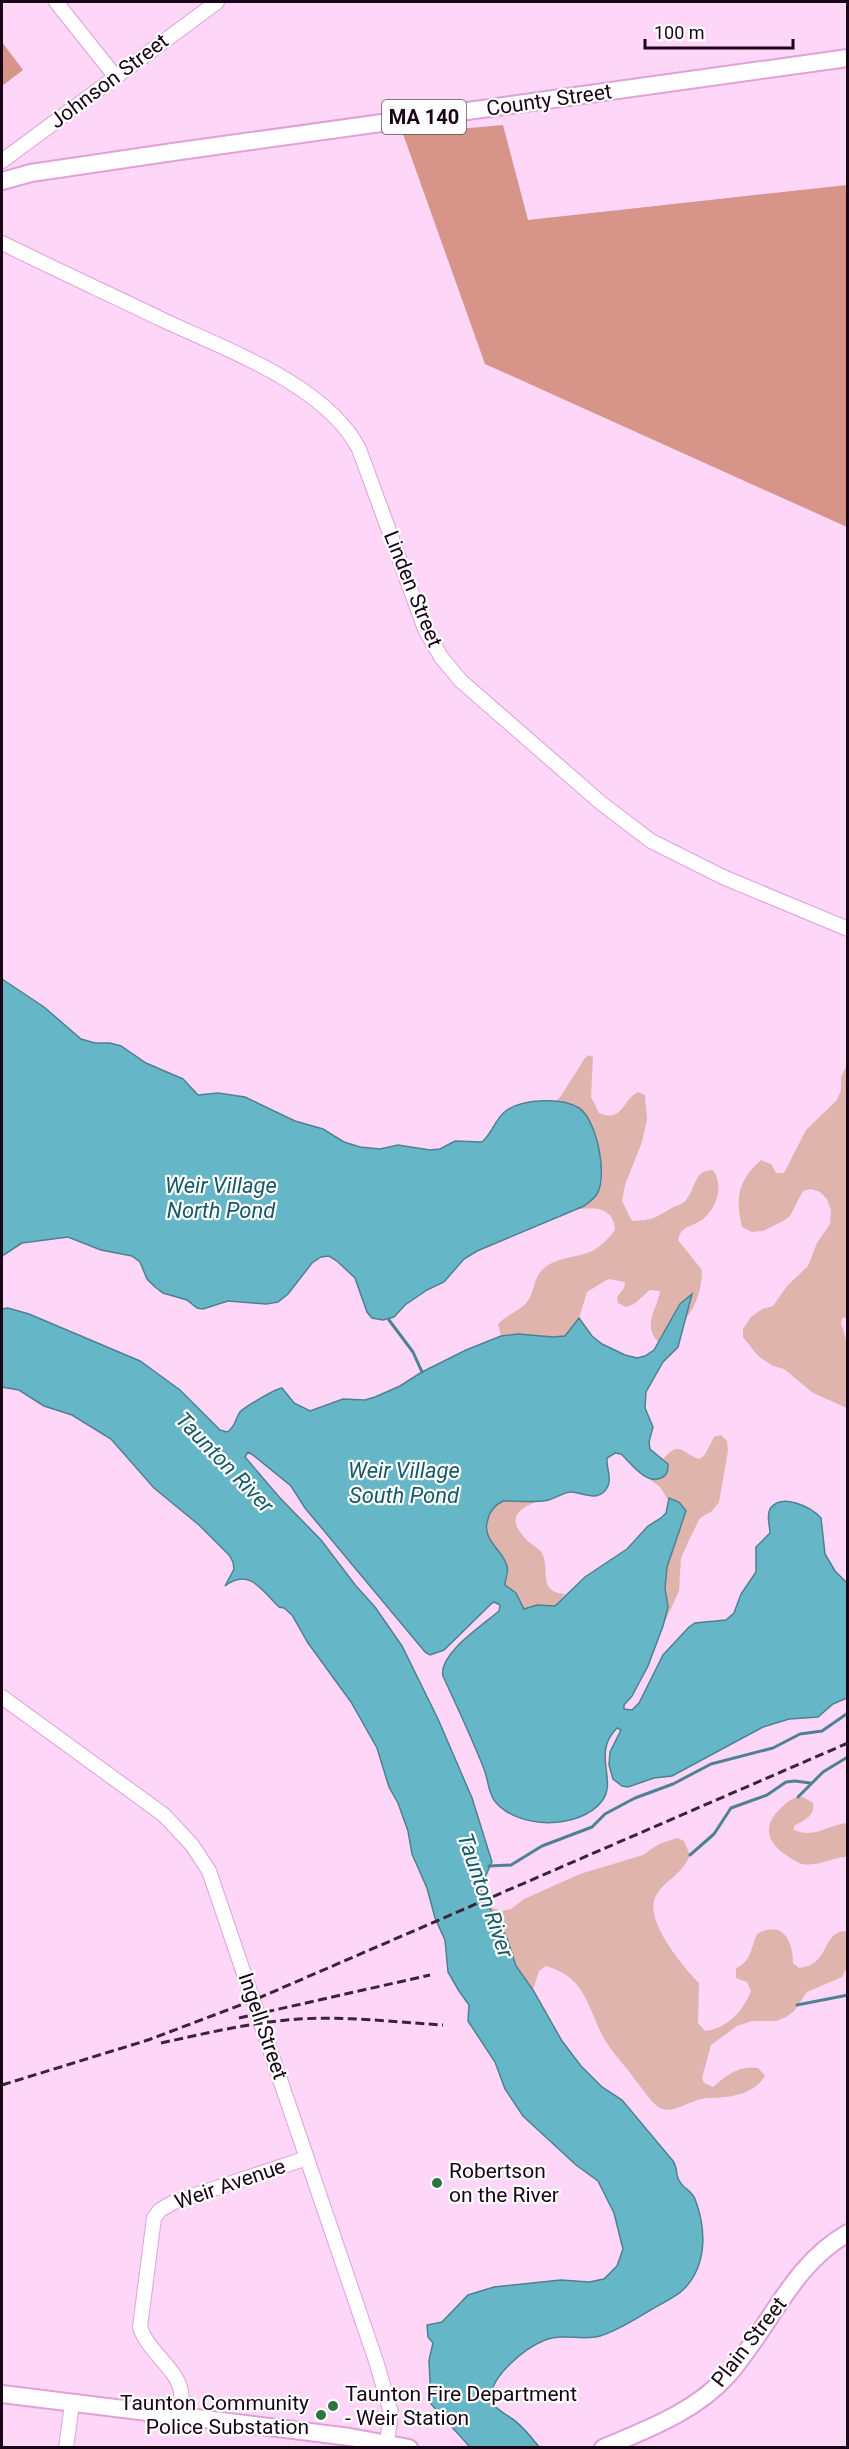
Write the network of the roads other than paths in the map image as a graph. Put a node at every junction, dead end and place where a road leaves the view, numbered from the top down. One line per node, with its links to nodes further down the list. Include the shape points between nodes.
1 (56, 2): 4 (street)
2 (217, 2): 4 (street, Johnson Street)
3 (848, 58): 6 (main road, County Street / MA 140, via 173,152 31,173)
4 (115, 76): 5 (street, Johnson Street)
5 (2, 161)
6 (2, 181)
7 (2, 243): 8 (street, Linden Street, via 236,355 322,404 347,429 359,449 425,629 460,681 608,810 651,841 723,877)
8 (848, 929)
9 (2, 1697): 10 (street, Ingell Street, via 156,1809 198,1854 214,1882)
10 (308, 2158): 14 (street, Weir Avenue, via 174,2202 154,2218 140,2327 179,2385); 16 (street, Ingell Street, via 390,2403)
11 (848, 2233): 17 (main road, Plain Street, via 812,2260 717,2386 681,2413)
12 (2, 2394): 13 (main road)
13 (72, 2404): 14 (main road); 18 (street)
14 (180, 2417): 15 (main road)
15 (336, 2441): 16 (main road)
16 (387, 2442): 19 (main road)
17 (612, 2446)
18 (66, 2448)
19 (409, 2448)

